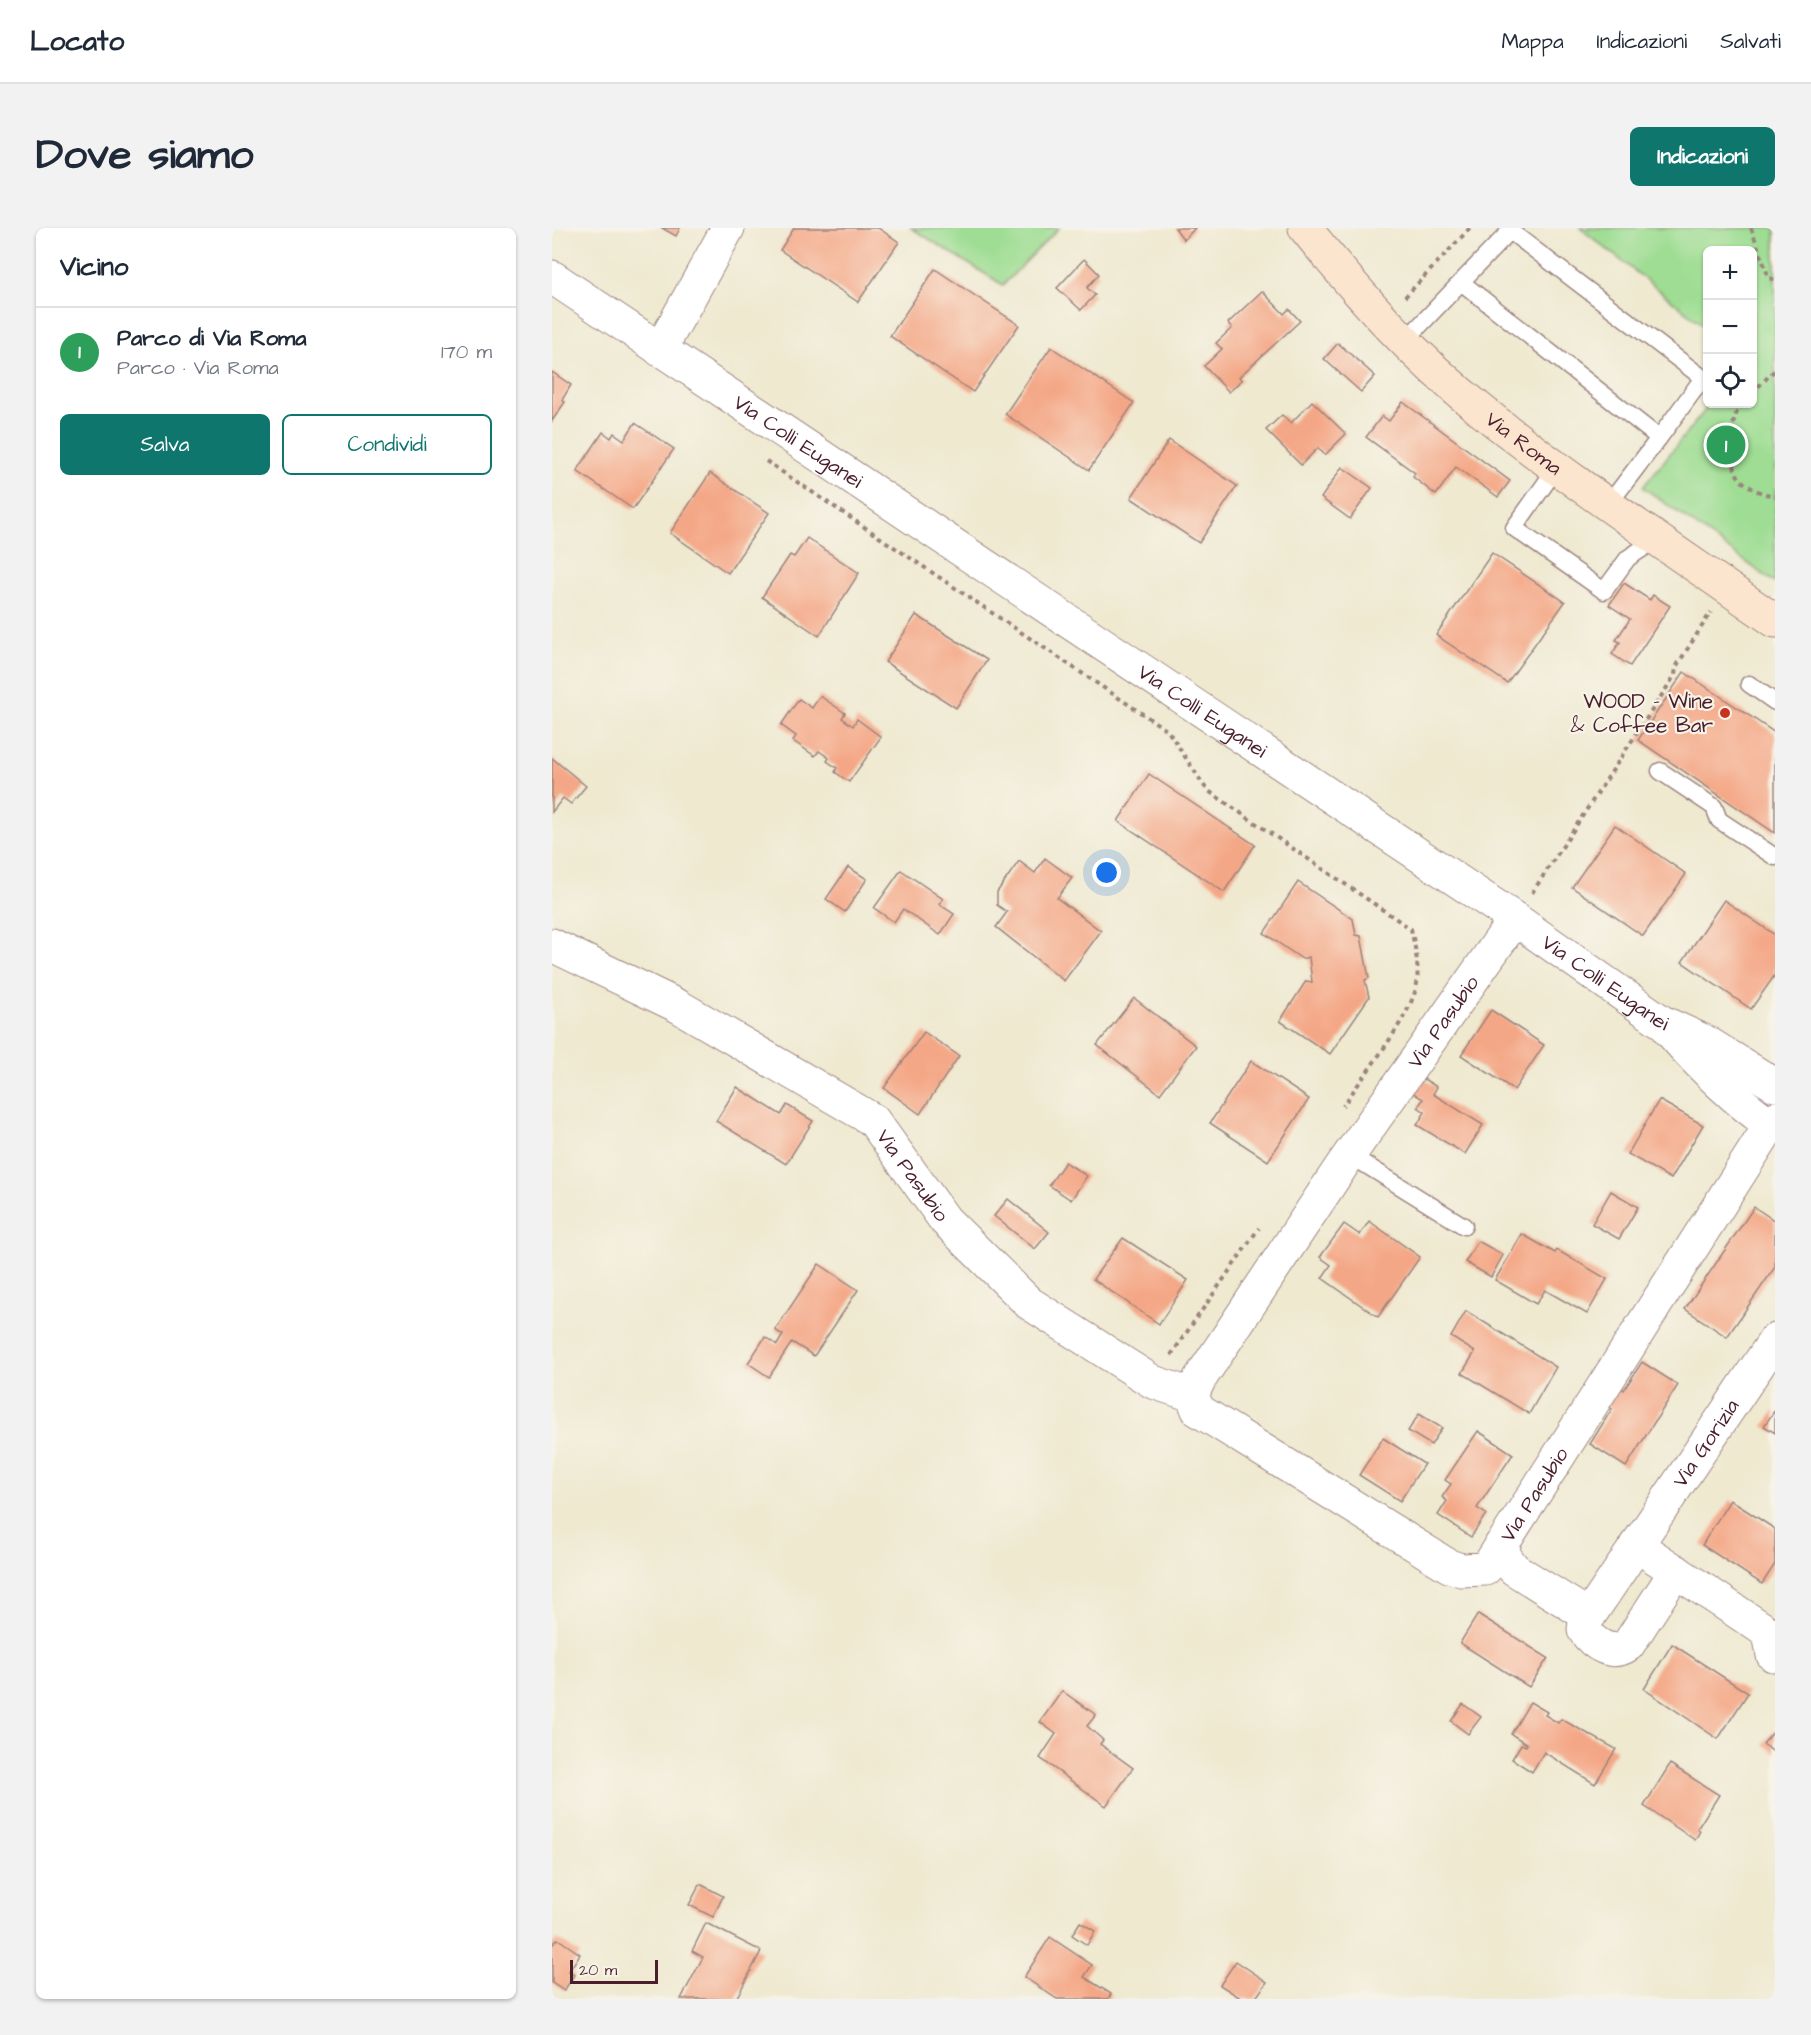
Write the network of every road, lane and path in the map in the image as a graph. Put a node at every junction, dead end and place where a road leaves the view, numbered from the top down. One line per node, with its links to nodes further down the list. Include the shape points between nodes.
1 (728, 228): 10 (street)
2 (1305, 228): 9 (main road, Via Roma)
3 (1470, 228): 8 (path)
4 (1751, 228): 6 (path, via 1768,278)
5 (552, 277): 10 (street, Via Colli Euganei)
6 (1775, 279)
7 (1461, 282): 9 (lane); 14 (lane); 14 (lane, via 1510,231 1703,378)
8 (1400, 303)
9 (1405, 342): 16 (main road, Via Roma, via 1480,410)
10 (660, 350): 26 (street, Via Colli Euganei)
11 (1775, 370): 12 (path)
12 (1757, 388)
13 (1738, 408): 17 (path, via 1732,428 1733,458 1740,479 1762,494)
14 (1659, 438): 18 (lane)
15 (758, 455): 31 (path, via 1168,731 1207,790 1411,929 1418,958 1417,985 1410,1006)
16 (1557, 467): 18 (main road, Via Roma); 19 (lane, via 1514,528 1604,591 1628,558)
17 (1775, 496)
18 (1608, 505): 19 (main road, Via Roma)
19 (1657, 539): 21 (main road, Via Roma)
20 (1714, 606): 26 (path, via 1676,667 1675,675)
21 (1775, 621)
22 (1749, 684): 23 (lane)
23 (1775, 702)
24 (1660, 771): 25 (lane, via 1714,807 1719,820)
25 (1775, 857)
26 (1515, 918): 28 (street, Via Colli Euganei); 33 (street, Via Pasubio)
27 (552, 945): 38 (street, Via Pasubio, via 678,1006 873,1120 945,1220 1029,1303 1153,1382)
28 (1662, 1022): 29 (street, Via Colli Euganei); 32 (street, via 1738,1102)
29 (1761, 1066): 30 (street, Via Colli Euganei)
30 (1775, 1085)
31 (1339, 1111)
32 (1773, 1122): 39 (street, Via Pasubio)
33 (1350, 1155): 35 (lane); 38 (street, Via Pasubio)
34 (1263, 1223): 37 (path)
35 (1464, 1226)
36 (1775, 1340): 40 (street, Via Gorizia)
37 (1169, 1359)
38 (1191, 1395): 39 (street, Via Pasubio, via 1198,1410 1449,1566 1485,1569)
39 (1501, 1545): 42 (street, via 1514,1569)
40 (1636, 1545): 41 (street); 42 (street, Via Gorizia)
41 (1676, 1571): 42 (street, via 1628,1645 1620,1651 1610,1651 1588,1637 1584,1630); 43 (street, via 1768,1633)
42 (1589, 1616)
43 (1773, 1655)

